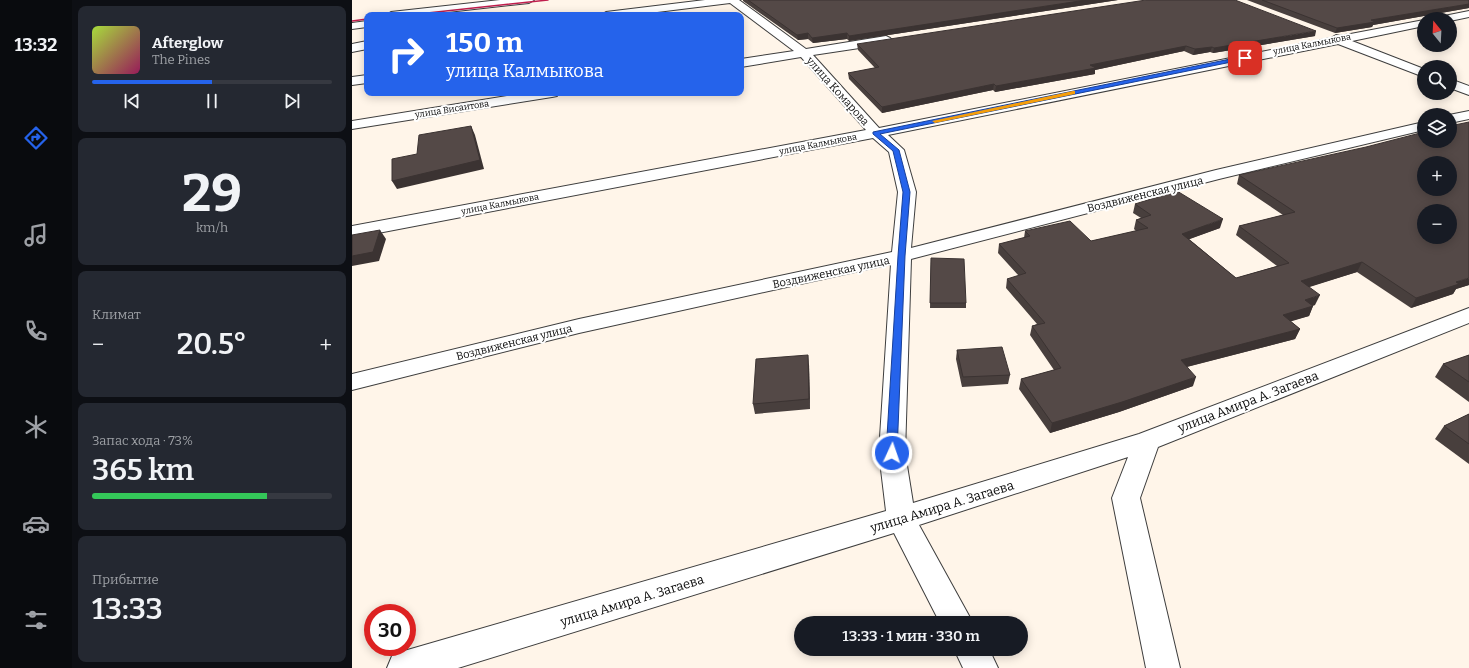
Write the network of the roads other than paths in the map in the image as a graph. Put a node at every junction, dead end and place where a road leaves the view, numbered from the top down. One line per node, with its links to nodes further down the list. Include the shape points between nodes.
1 (529, 0): 3 (street)
2 (732, 0): 4 (street); 17 (street, улица Комарова)
3 (419, 12)
4 (631, 12)
5 (1469, 14): 6 (street)
6 (1457, 16)
7 (364, 18): 8 (street)
8 (352, 19)
9 (364, 24): 11 (street)
10 (1417, 24): 14 (street, улица Калмыкова)
11 (352, 26)
12 (1322, 33): 14 (street)
13 (898, 39): 17 (street)
14 (1337, 39): 19 (street); 29 (street, улица Калмыкова)
15 (364, 46): 16 (street)
16 (352, 48)
17 (804, 53): 18 (street); 29 (street, улица Комарова)
18 (744, 63)
19 (1417, 70)
20 (364, 79): 21 (street)
21 (352, 81)
22 (1457, 86): 23 (street)
23 (1469, 91)
24 (533, 96): 27 (street, улица Висаитова)
25 (1469, 115): 26 (street)
26 (1457, 118)
27 (352, 125)
28 (1417, 128): 31 (street, Воздвиженская улица, via 1208,177)
29 (876, 133): 30 (street, улица Калмыкова); 31 (street, улица Комарова, via 896,150 907,192)
30 (352, 232)
31 (902, 256): 33 (street, Воздвиженская улица, via 580,326); 35 (street, улица Комарова, via 892,453)
32 (1469, 315): 34 (street, улица Амира А. Загаева)
33 (352, 382)
34 (1147, 441): 35 (street, улица Амира А. Загаева); 40 (street, via 1126,498)
35 (901, 519): 36 (street, улица Комарова); 38 (street, улица Амира А. Загаева)
36 (953, 616)
37 (975, 656): 39 (street)
38 (404, 668)
39 (981, 668)
40 (1163, 668)

